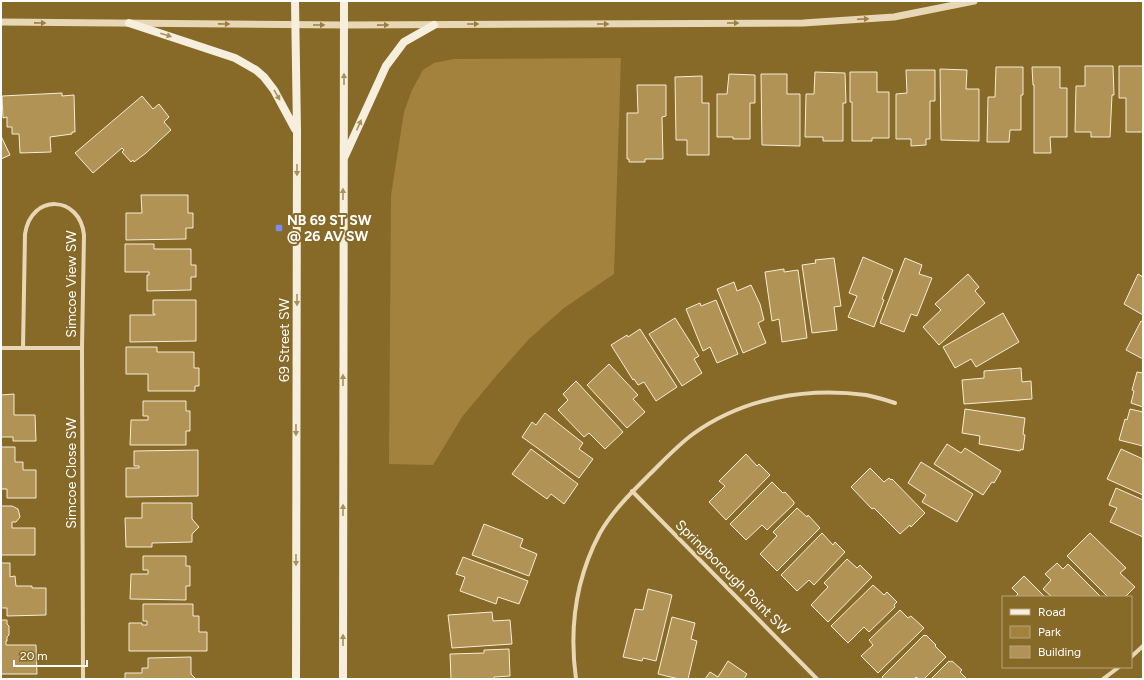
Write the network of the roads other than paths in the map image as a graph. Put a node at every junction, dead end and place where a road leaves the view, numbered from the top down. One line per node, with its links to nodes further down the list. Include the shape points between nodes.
1 (295, 1): 6 (main road, 69 Street SW)
2 (344, 1): 7 (main road)
3 (974, 1): 8 (street, one-way to 3, via 803,22 894,17)
4 (1, 22): 5 (street, one-way to 5)
5 (129, 23): 6 (street, one-way to 6); 9 (main road, one-way to 9, via 235,58 256,70 274,90)
6 (295, 25): 7 (street, one-way to 7); 9 (main road, 69 Street SW)
7 (344, 25): 8 (street, one-way to 8); 10 (main road, one-way to 7)
8 (434, 25): 10 (main road, one-way to 8, via 386,66 404,42)
9 (297, 131): 20 (main road, 69 Street SW, one-way to 20)
10 (343, 160): 21 (main road, one-way to 10)
11 (1, 348): 12 (street)
12 (23, 348): 13 (street); 13 (street, Simcoe View SW, via 26,225 37,210 55,205 63,206 76,214 83,227)
13 (82, 348): 19 (street, Simcoe Close SW)
14 (895, 403): 15 (street, via 867,395 829,393 799,394 754,403 728,413 694,433)
15 (632, 491): 22 (street, via 601,532 583,571 575,608 573,638); 23 (street, Springborough Point SW)
16 (1143, 646): 17 (street)
17 (1132, 656)
18 (1118, 668): 24 (street)
19 (83, 679)
20 (296, 679)
21 (343, 679)
22 (576, 679)
23 (817, 679)
24 (1103, 679)

